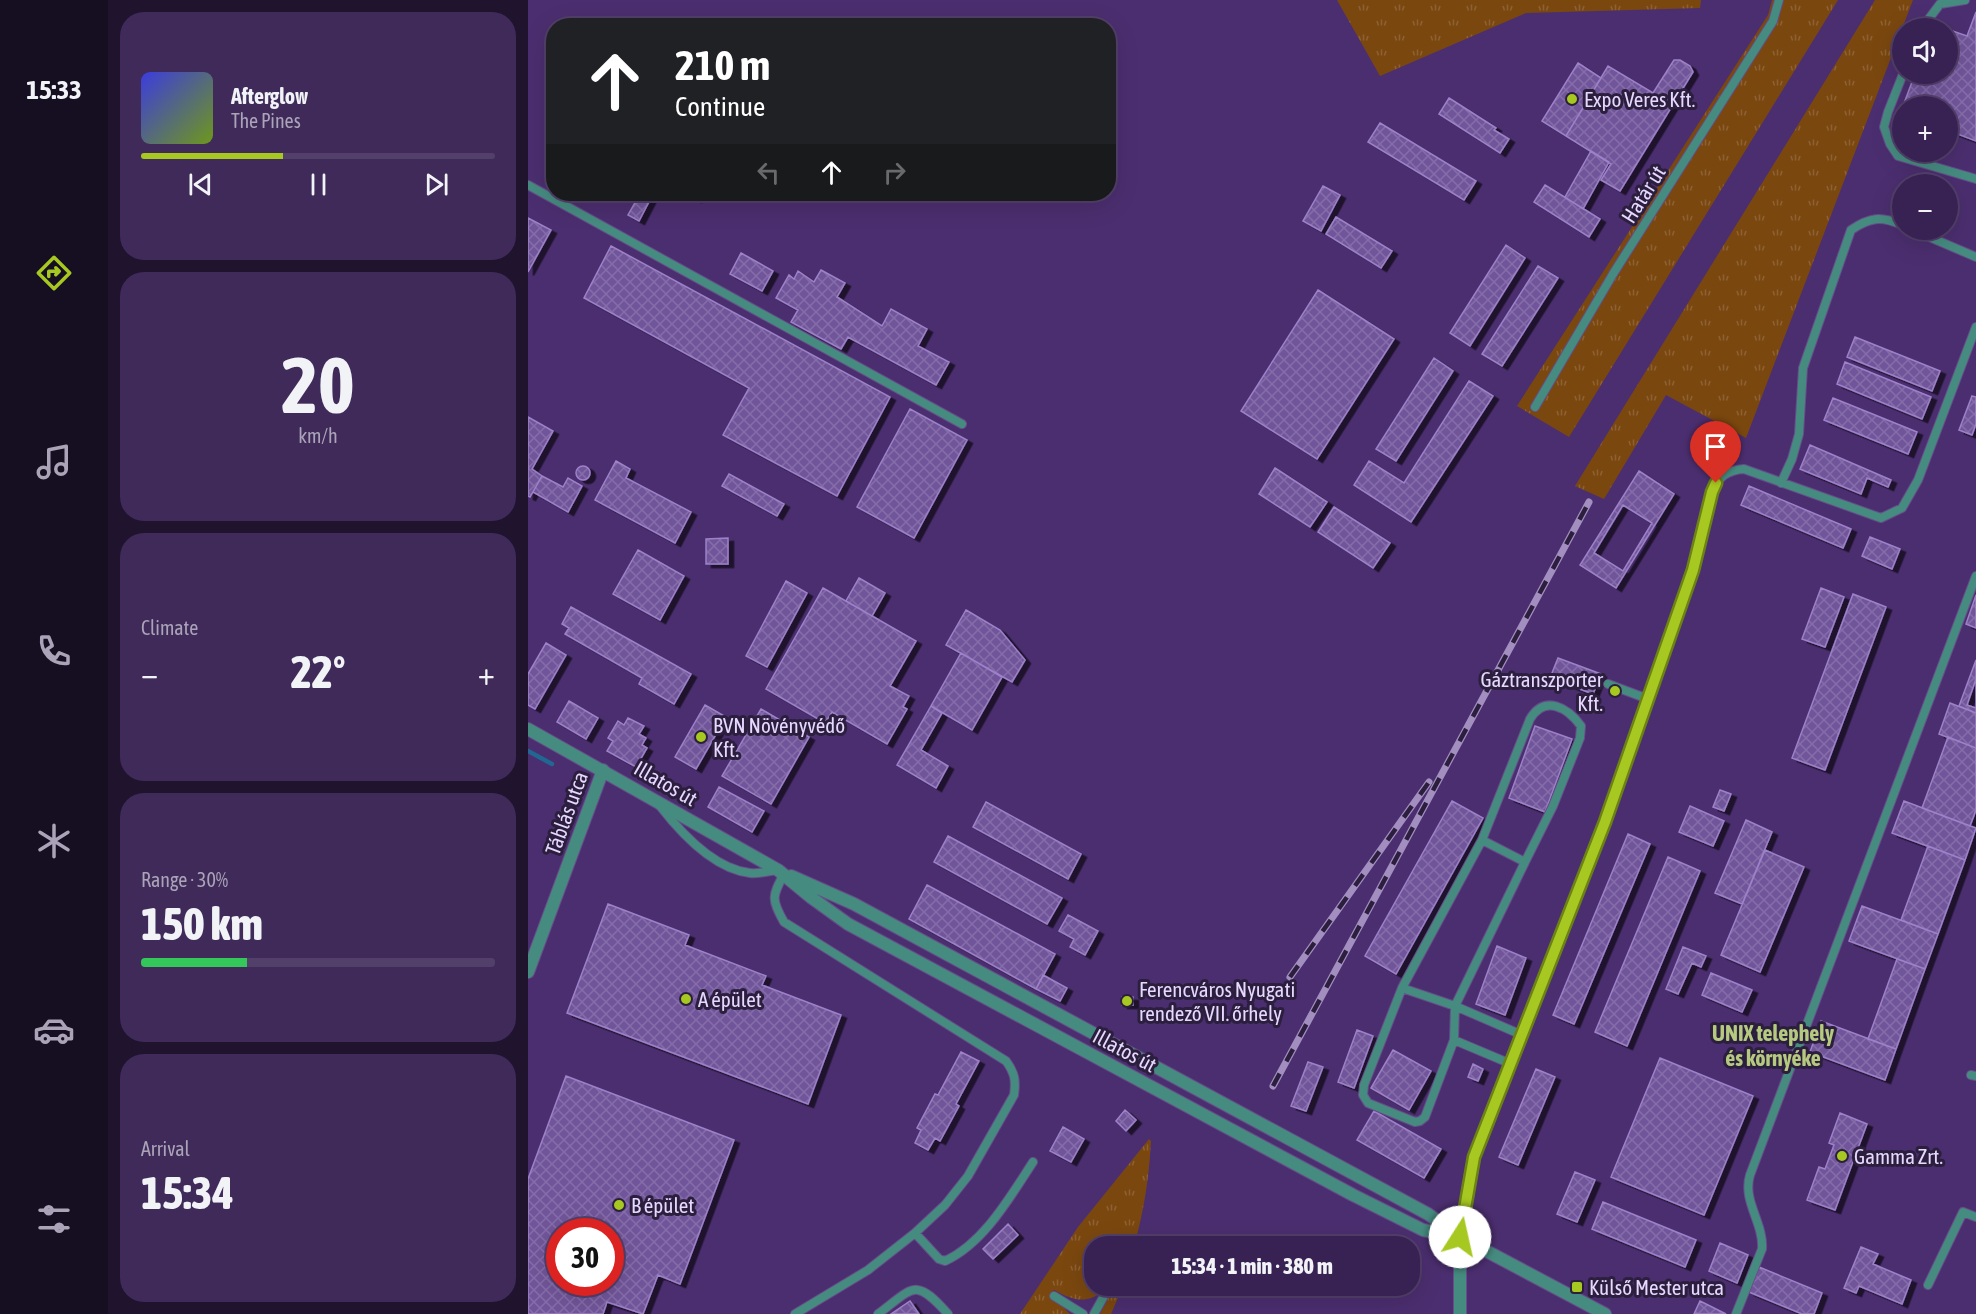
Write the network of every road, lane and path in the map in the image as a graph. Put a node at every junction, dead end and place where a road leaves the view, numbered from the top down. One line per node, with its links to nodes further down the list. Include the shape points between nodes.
1 (1779, 0): 13 (lane, Határ út, via 1773,21 1613,274)
2 (1965, 0): 3 (lane, via 1940,4)
3 (1930, 18)
4 (1899, 84): 5 (lane, via 1884,127 1898,156)
5 (1976, 179)
6 (528, 185): 7 (lane)
7 (546, 195)
8 (557, 201): 14 (lane)
9 (1892, 221): 15 (lane, via 1873,219 1851,230 1803,368 1799,434)
10 (1936, 240): 11 (lane)
11 (1976, 257)
12 (1976, 327): 15 (lane, via 1918,480 1902,508 1881,518)
13 (1535, 407)
14 (962, 424)
15 (1781, 483): 18 (lane, via 1744,469 1725,474 1716,483 1693,570)
16 (1976, 576): 46 (lane, via 1750,1175 1748,1192 1762,1249)
17 (1608, 684): 18 (lane)
18 (1648, 699): 22 (lane)
19 (528, 729): 20 (street, Illatos út)
20 (603, 770): 21 (street, Illatos út); 26 (street, Táblás utca)
21 (654, 799): 25 (street, Illatos út); 25 (lane, via 703,852 750,873)
22 (1605, 822): 29 (street)
23 (1482, 840): 24 (lane); 24 (lane, via 1530,719 1544,705 1557,706 1573,715 1581,726 1580,738); 27 (lane)
24 (1525, 862): 28 (lane)
25 (781, 872): 34 (lane, via 774,904 784,922 1006,1061 1012,1069 1016,1081 1014,1095 968,1176); 35 (street, Illatos út, via 885,921 1428,1214); 35 (street, Illatos út, via 848,924 1353,1195 1423,1230)
26 (528, 972)
27 (1402, 988): 28 (lane); 30 (lane, via 1364,1085 1363,1095 1368,1103 1420,1121 1425,1117)
28 (1455, 1006): 29 (lane); 30 (lane)
29 (1522, 1035): 31 (street)
30 (1454, 1040): 31 (lane)
31 (1511, 1064): 35 (street, via 1474,1157)
32 (1033, 1162): 34 (lane, via 998,1216 957,1255 945,1261 939,1259)
33 (1976, 1217): 36 (lane, via 1963,1212)
34 (915, 1233): 39 (lane, via 868,1270)
35 (1460, 1237): 44 (street); 45 (street, Illatos út)
36 (1928, 1285)
37 (1054, 1296): 42 (lane)
38 (1104, 1296): 43 (lane)
39 (795, 1314)
40 (878, 1314): 41 (lane, via 914,1289 932,1296)
41 (948, 1314)
42 (1083, 1314)
43 (1094, 1314)
44 (1460, 1314)
45 (1605, 1314)
46 (1736, 1314)

